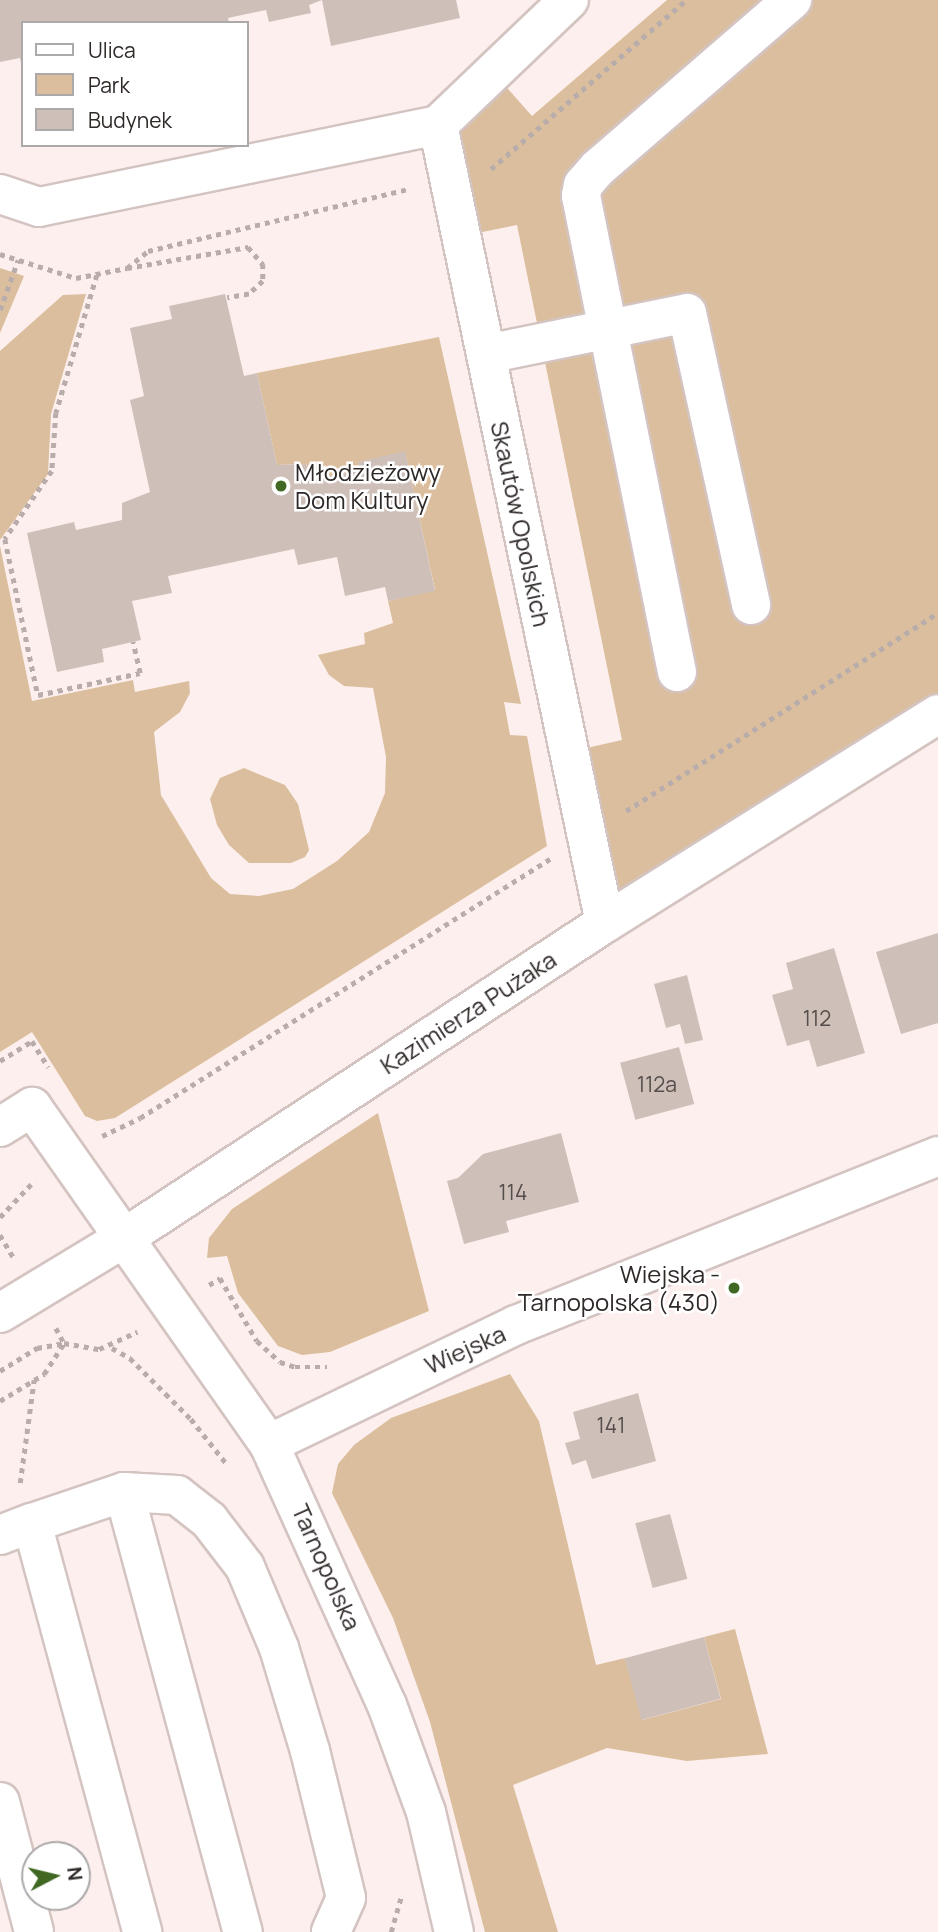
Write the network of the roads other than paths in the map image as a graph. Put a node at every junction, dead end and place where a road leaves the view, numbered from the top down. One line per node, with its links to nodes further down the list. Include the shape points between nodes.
1 (569, 0): 3 (street)
2 (792, 0): 5 (street, via 583,185 581,196)
3 (438, 125): 4 (street, via 39,207); 6 (street, Skautów Opolskich)
4 (0, 194)
5 (609, 327): 6 (street); 7 (street, via 687,313); 8 (street)
6 (486, 354): 10 (street, Skautów Opolskich)
7 (751, 605)
8 (677, 672)
9 (938, 714): 10 (street, Kazimierza Pużaka)
10 (605, 923): 13 (street, Kazimierza Pużaka)
11 (0, 1127): 13 (street, Tarnopolska, via 32,1107)
12 (938, 1156): 15 (street, Wiejska, via 478,1342)
13 (124, 1238): 14 (street, Kazimierza Pużaka); 15 (street, Tarnopolska)
14 (0, 1313)
15 (270, 1444): 23 (street, Tarnopolska, via 387,1705 426,1812)
16 (124, 1492): 17 (street); 21 (street); 22 (street, via 177,1495 209,1520 245,1567 279,1648 345,1898)
17 (16, 1529): 20 (street)
18 (0, 1802): 19 (street)
19 (34, 1932)
20 (142, 1932)
21 (243, 1932)
22 (331, 1932)
23 (454, 1932)

